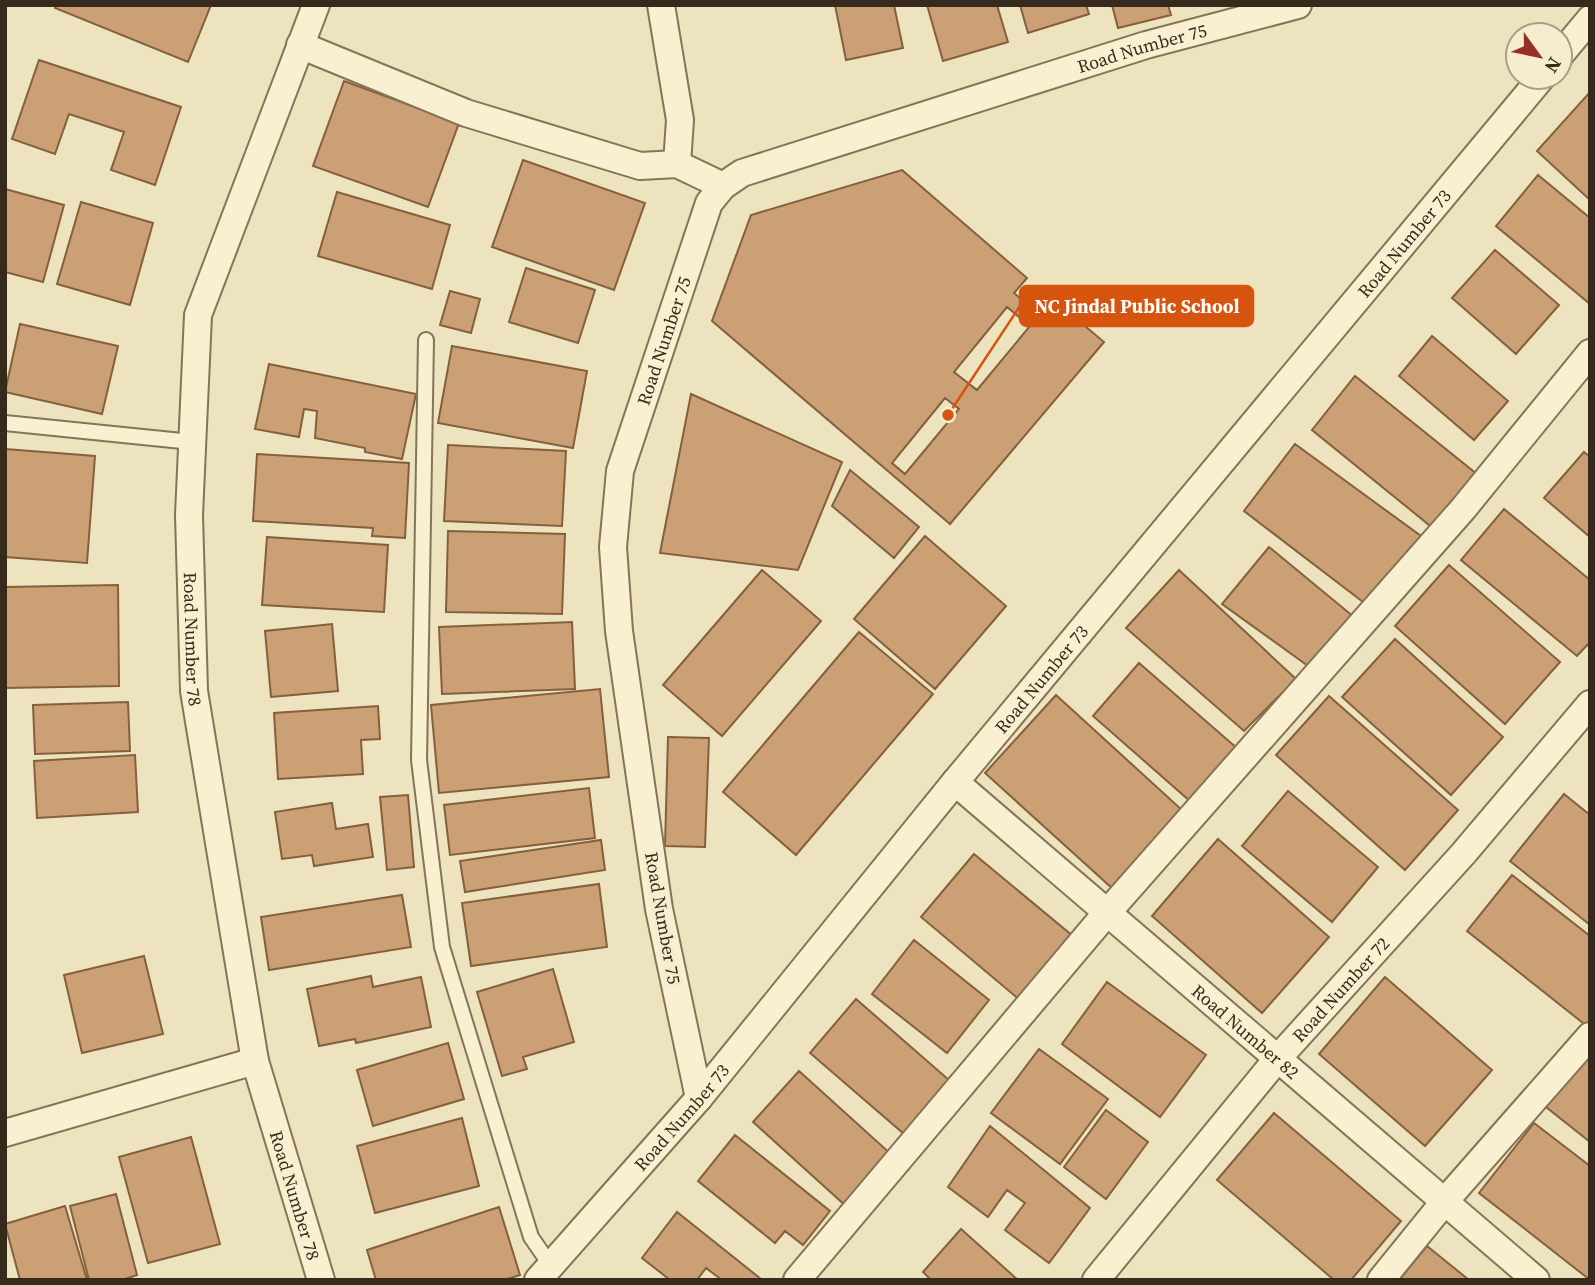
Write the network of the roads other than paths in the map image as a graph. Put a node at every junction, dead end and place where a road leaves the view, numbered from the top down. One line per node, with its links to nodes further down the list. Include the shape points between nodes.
1 (316, 5): 6 (street, Road Number 78)
2 (660, 5): 8 (street, via 680,120)
3 (1298, 5): 9 (street, Road Number 75, via 1146,44 742,173)
4 (1587, 28): 5 (street)
5 (1574, 41)
6 (300, 45): 8 (street, via 466,114 640,166); 13 (street, Road Number 78, via 198,315)
7 (1530, 91): 15 (street, Road Number 73)
8 (677, 164): 9 (street)
9 (723, 186): 20 (street, Road Number 75, via 709,203 620,471 612,547 619,631 659,909)
10 (426, 340): 23 (lane, via 419,760 442,947)
11 (1590, 353): 16 (street, via 1463,509)
12 (5, 423): 13 (lane)
13 (192, 442): 19 (street, Road Number 78, via 189,515 194,691)
14 (1590, 705): 18 (street, Road Number 72, via 1463,854)
15 (955, 782): 16 (street, Road Number 82); 20 (street, Road Number 73)
16 (1107, 912): 18 (street, Road Number 82); 25 (street)
17 (1590, 1036): 22 (street)
18 (1278, 1058): 22 (street, Road Number 82); 26 (street, Road Number 72)
19 (255, 1061): 21 (street); 24 (street, Road Number 78)
20 (699, 1098): 23 (street, Road Number 73)
21 (5, 1133)
22 (1445, 1201): 27 (street); 28 (street, Road Number 82)
23 (545, 1273)
24 (321, 1280)
25 (797, 1280)
26 (1096, 1280)
27 (1381, 1280)
28 (1536, 1280)

